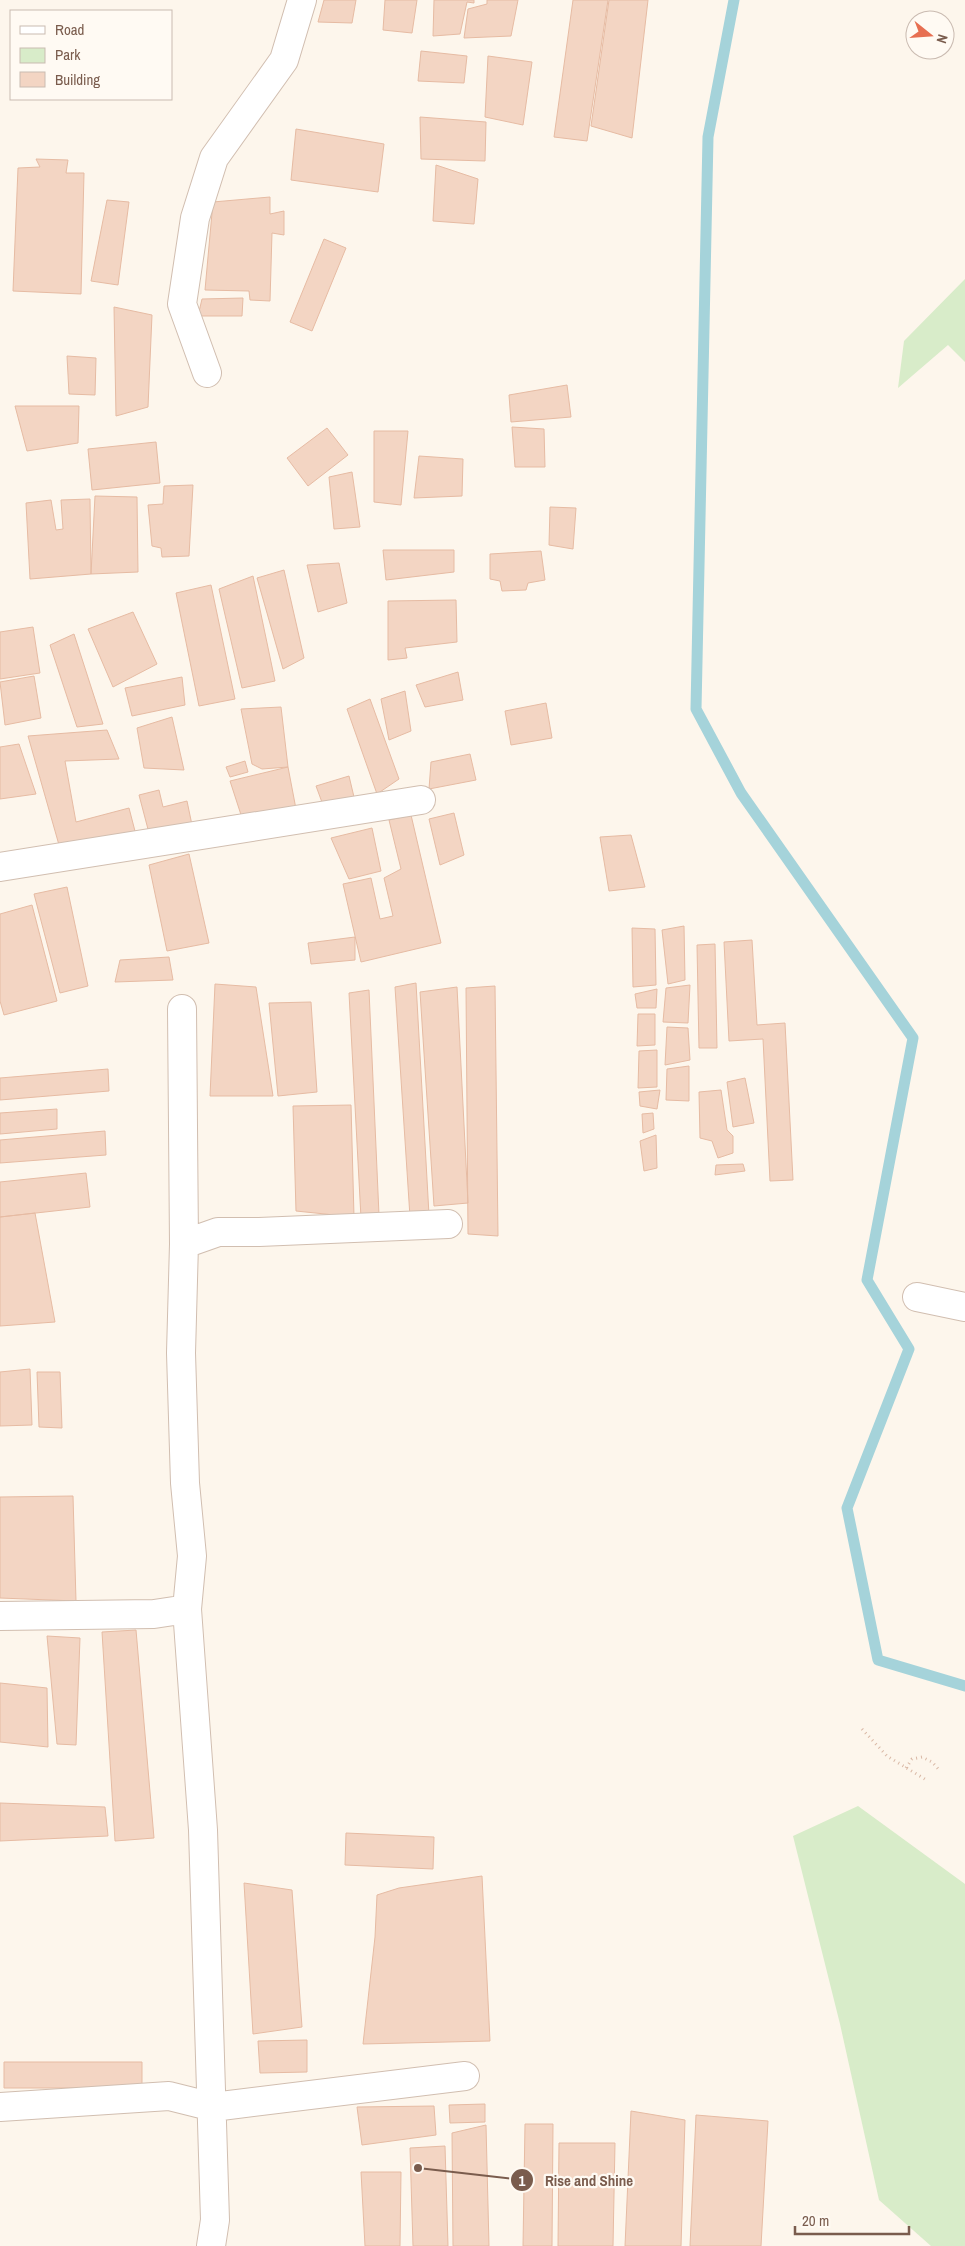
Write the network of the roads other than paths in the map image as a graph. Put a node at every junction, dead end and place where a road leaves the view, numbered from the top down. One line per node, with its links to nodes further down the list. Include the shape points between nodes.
1 (302, 0): 2 (street, via 284,60 214,158 195,218 182,304)
2 (207, 373)
3 (422, 800): 4 (street)
4 (0, 867)
5 (182, 1009): 7 (street)
6 (448, 1224): 7 (street, via 218,1232)
7 (184, 1244): 10 (street, via 180,1353 185,1483 192,1556)
8 (918, 1297): 9 (street)
9 (965, 1307)
10 (187, 1609): 11 (street, via 154,1614); 14 (street, via 203,1830)
11 (0, 1616)
12 (465, 2076): 14 (street)
13 (0, 2107): 14 (street, via 169,2096)
14 (213, 2107): 15 (street, via 215,2220)
15 (211, 2246)

